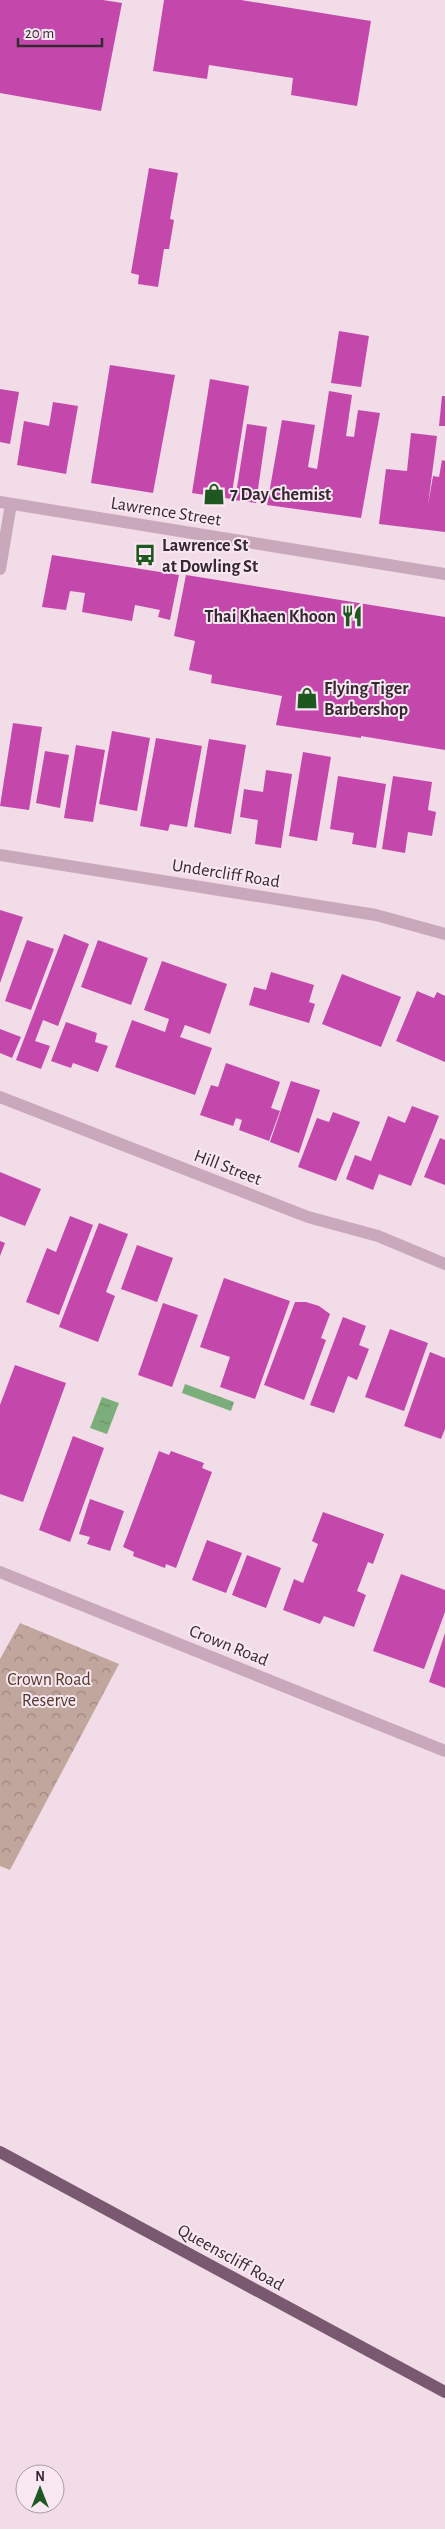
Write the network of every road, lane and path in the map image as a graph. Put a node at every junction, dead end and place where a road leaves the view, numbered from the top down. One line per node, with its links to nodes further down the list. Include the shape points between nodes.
1 (6, 503): 2 (street); 3 (street, Lawrence Street)
2 (0, 569)
3 (445, 574)
4 (0, 855): 5 (street, Undercliff Road, via 376,915)
5 (445, 934)
6 (0, 1097): 7 (street, Hill Street, via 308,1217 378,1236)
7 (445, 1264)
8 (0, 1572): 9 (street, Crown Road)
9 (445, 1751)
10 (0, 2152): 11 (main road, Queenscliff Road)
11 (445, 2392)

